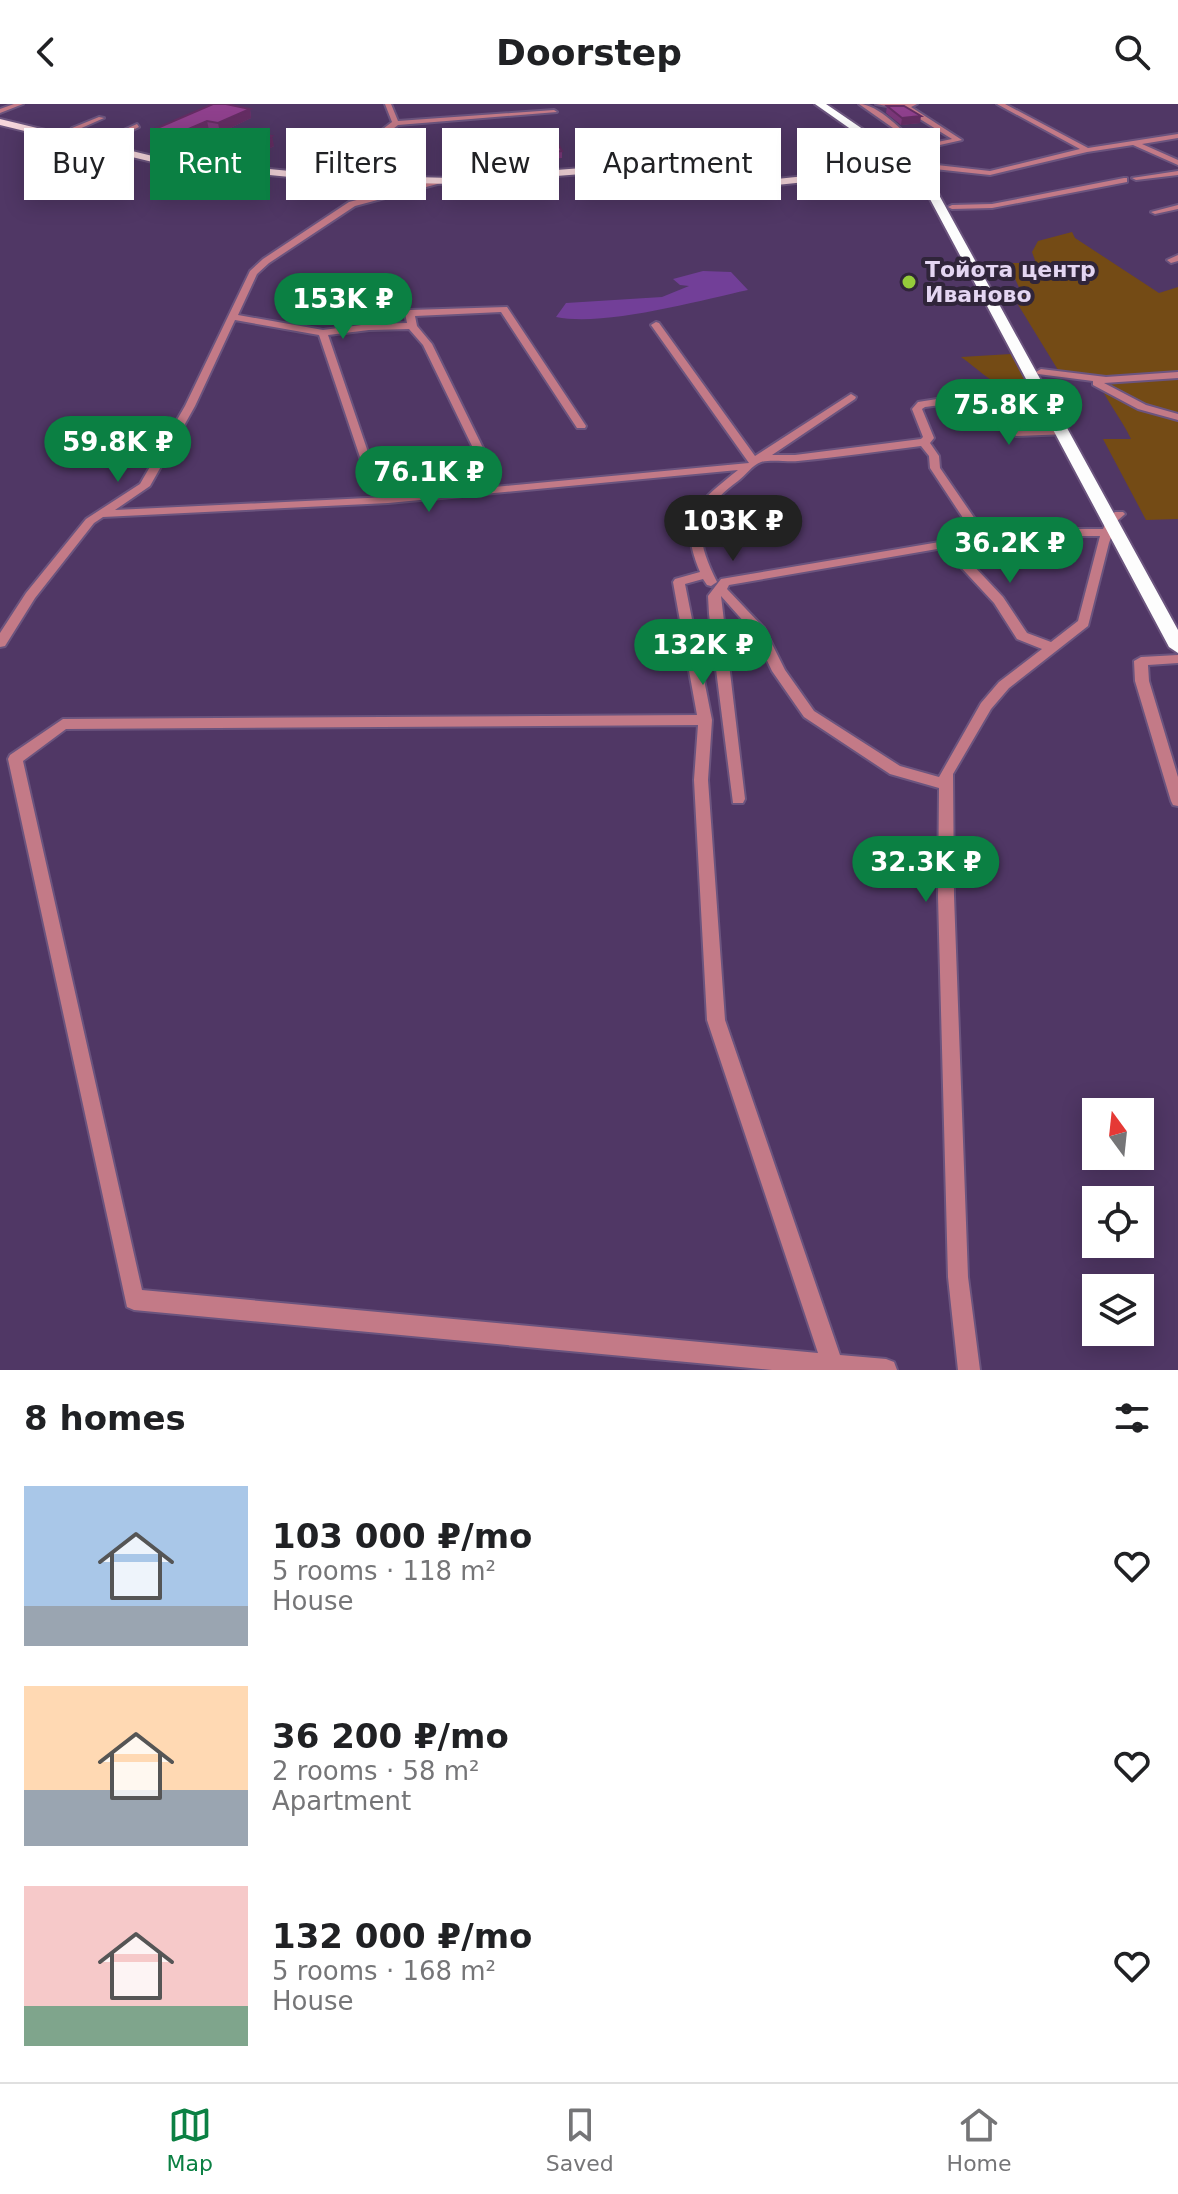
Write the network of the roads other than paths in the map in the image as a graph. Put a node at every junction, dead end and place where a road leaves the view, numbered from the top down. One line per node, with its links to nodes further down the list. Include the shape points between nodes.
1 (20, 104): 9 (street)
2 (388, 104): 13 (street)
3 (820, 104): 19 (highway)
4 (831, 104): 20 (highway)
5 (877, 104): 7 (street); 8 (street)
6 (1000, 104): 26 (street)
7 (863, 105): 21 (street)
8 (911, 106): 24 (street, via 958,140)
9 (0, 111)
10 (554, 112): 13 (street)
11 (101, 118): 16 (street)
12 (0, 120): 15 (main road); 33 (main road, via 187,165 311,177)
13 (396, 123): 18 (street)
14 (137, 126): 17 (street)
15 (37, 128)
16 (82, 128)
17 (133, 128)
18 (390, 128)
19 (858, 128)
20 (865, 128)
21 (892, 128)
22 (1178, 136): 23 (street)
23 (1135, 143): 26 (street); 27 (street)
24 (940, 144)
25 (134, 150): 29 (main road, via 195,163)
26 (1087, 150): 28 (street, via 990,173)
27 (1178, 163)
28 (940, 168)
29 (286, 171)
30 (1178, 173): 31 (street)
31 (1136, 178)
32 (426, 179): 33 (main road)
33 (438, 180): 34 (main road, via 582,171 757,184); 40 (street, via 361,200 329,217 253,273)
34 (797, 180)
35 (1124, 180): 37 (street, via 992,206)
36 (940, 197): 37 (highway)
37 (948, 206): 46 (highway)
38 (1178, 207): 39 (street)
39 (1155, 212)
40 (234, 317): 43 (street); 56 (street, via 162,460 144,486)
41 (656, 325): 55 (street)
42 (412, 326): 43 (street); 50 (street, via 410,313 504,309); 53 (street, via 427,344)
43 (323, 333): 54 (street)
44 (1178, 375): 45 (street)
45 (1085, 378): 46 (street); 49 (street, via 1142,407)
46 (1041, 381): 47 (street); 51 (highway); 57 (highway)
47 (982, 395): 51 (street, via 1020,434); 52 (street, via 922,404 917,409 929,438)
48 (851, 397): 55 (street)
49 (1178, 417)
50 (581, 426)
51 (1064, 432): 57 (highway)
52 (924, 442): 55 (street); 58 (street, via 944,485)
53 (478, 448)
54 (366, 461)
55 (754, 462): 56 (street, via 388,500); 60 (street, via 705,504 696,539)
56 (104, 514): 63 (street, via 90,521)
57 (1113, 522): 58 (street); 62 (highway); 64 (highway); 65 (street, via 1084,623)
58 (983, 540): 59 (street)
59 (946, 544): 61 (street); 65 (street, via 999,600 1022,636)
60 (707, 574): 61 (street); 67 (street, via 679,582)
61 (723, 586): 68 (street, via 759,631 809,714 895,770); 69 (street, via 714,605)
62 (1178, 623)
63 (0, 643)
64 (1178, 647)
65 (1053, 648): 68 (street, via 1004,685 986,706)
66 (1178, 659): 70 (street, via 1141,661 1142,681)
67 (705, 720): 71 (street, via 701,780 716,1020); 71 (street, via 63,724 15,759 134,1300)
68 (945, 784): 73 (street, via 958,1277)
69 (738, 799)
70 (1178, 801)
71 (833, 1365): 72 (street)
72 (886, 1370)
73 (969, 1370)

